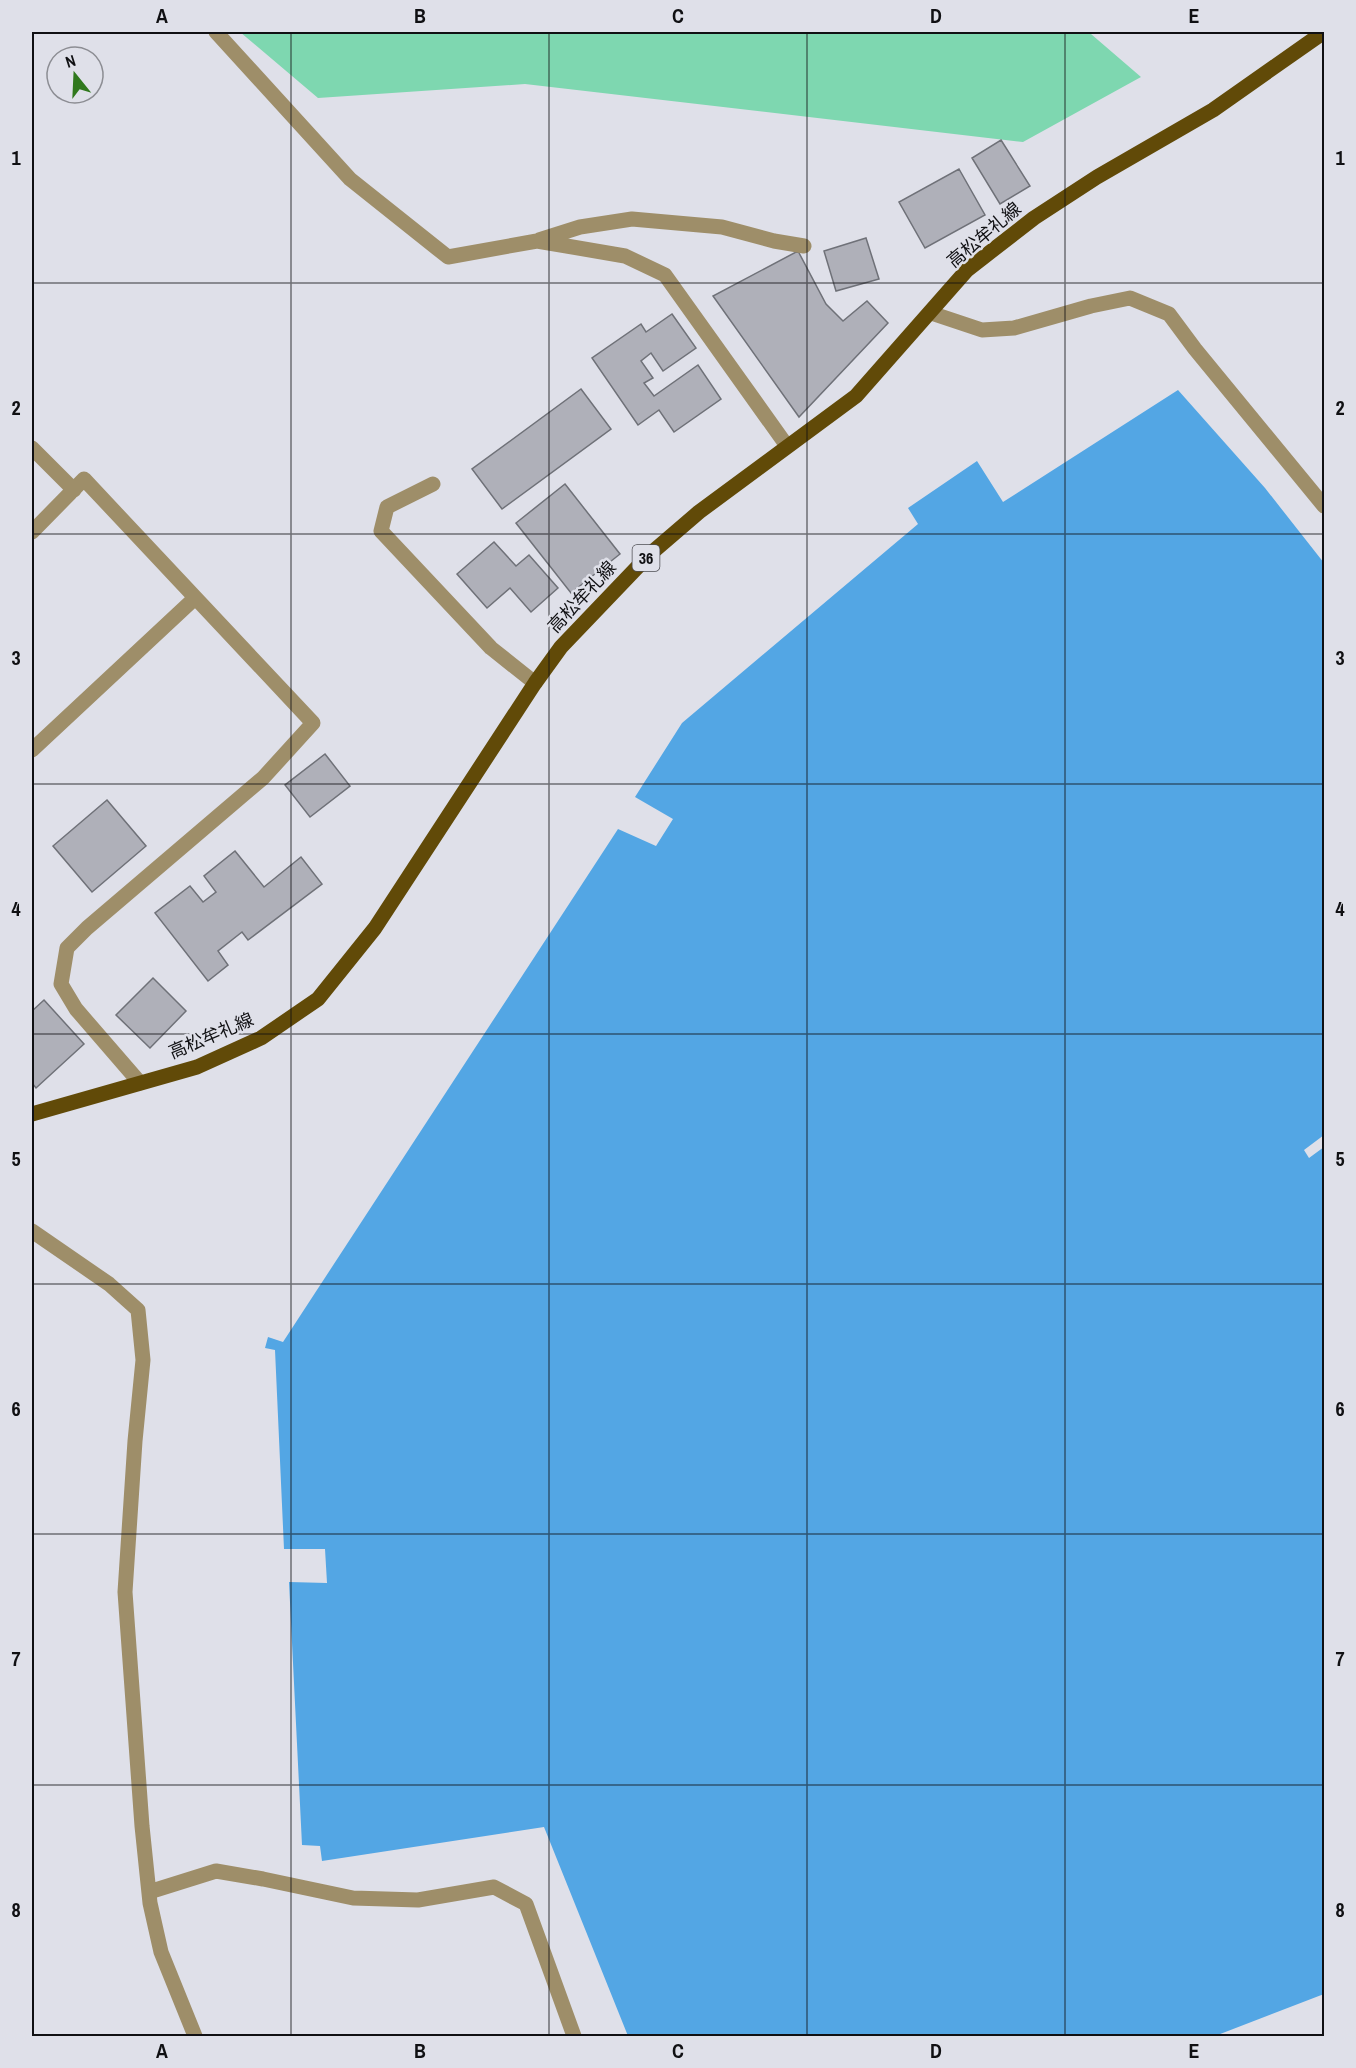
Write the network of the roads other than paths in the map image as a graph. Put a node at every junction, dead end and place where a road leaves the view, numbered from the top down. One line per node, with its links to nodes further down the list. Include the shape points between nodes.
1 (216, 32): 3 (street, via 350,179 448,257)
2 (1324, 32): 5 (main road, 高松牟礼線 / 36, via 1213,110 1035,218 967,270)
3 (537, 241): 4 (street, via 580,227 632,219 722,227); 6 (street, via 625,256 665,275)
4 (804, 246)
5 (931, 313): 6 (main road, 高松牟礼線 / 36, via 856,396); 10 (street, via 982,330 1014,328 1130,298 1169,314)
6 (788, 446): 13 (main road, 高松牟礼線 / 36, via 649,555 561,647)
7 (32, 448): 9 (street)
8 (433, 484): 13 (street, via 387,507 381,531 491,648)
9 (74, 490): 11 (street); 12 (street, via 84,479)
10 (1324, 506)
11 (32, 532)
12 (195, 598): 14 (street); 15 (street, via 313,723 263,778 67,948 61,984 76,1009)
13 (535, 683): 15 (main road, 高松牟礼線 / 36, via 375,928 318,999 261,1038 197,1067)
14 (32, 750)
15 (140, 1083): 16 (main road, 高松牟礼線 / 36)
16 (32, 1114)
17 (32, 1231): 18 (street, via 109,1284 138,1310 143,1360 125,1592)
18 (149, 1892): 19 (street, via 161,1952); 20 (street, via 216,1871 353,1898 418,1900 494,1887 526,1904)
19 (195, 2037)
20 (574, 2037)

